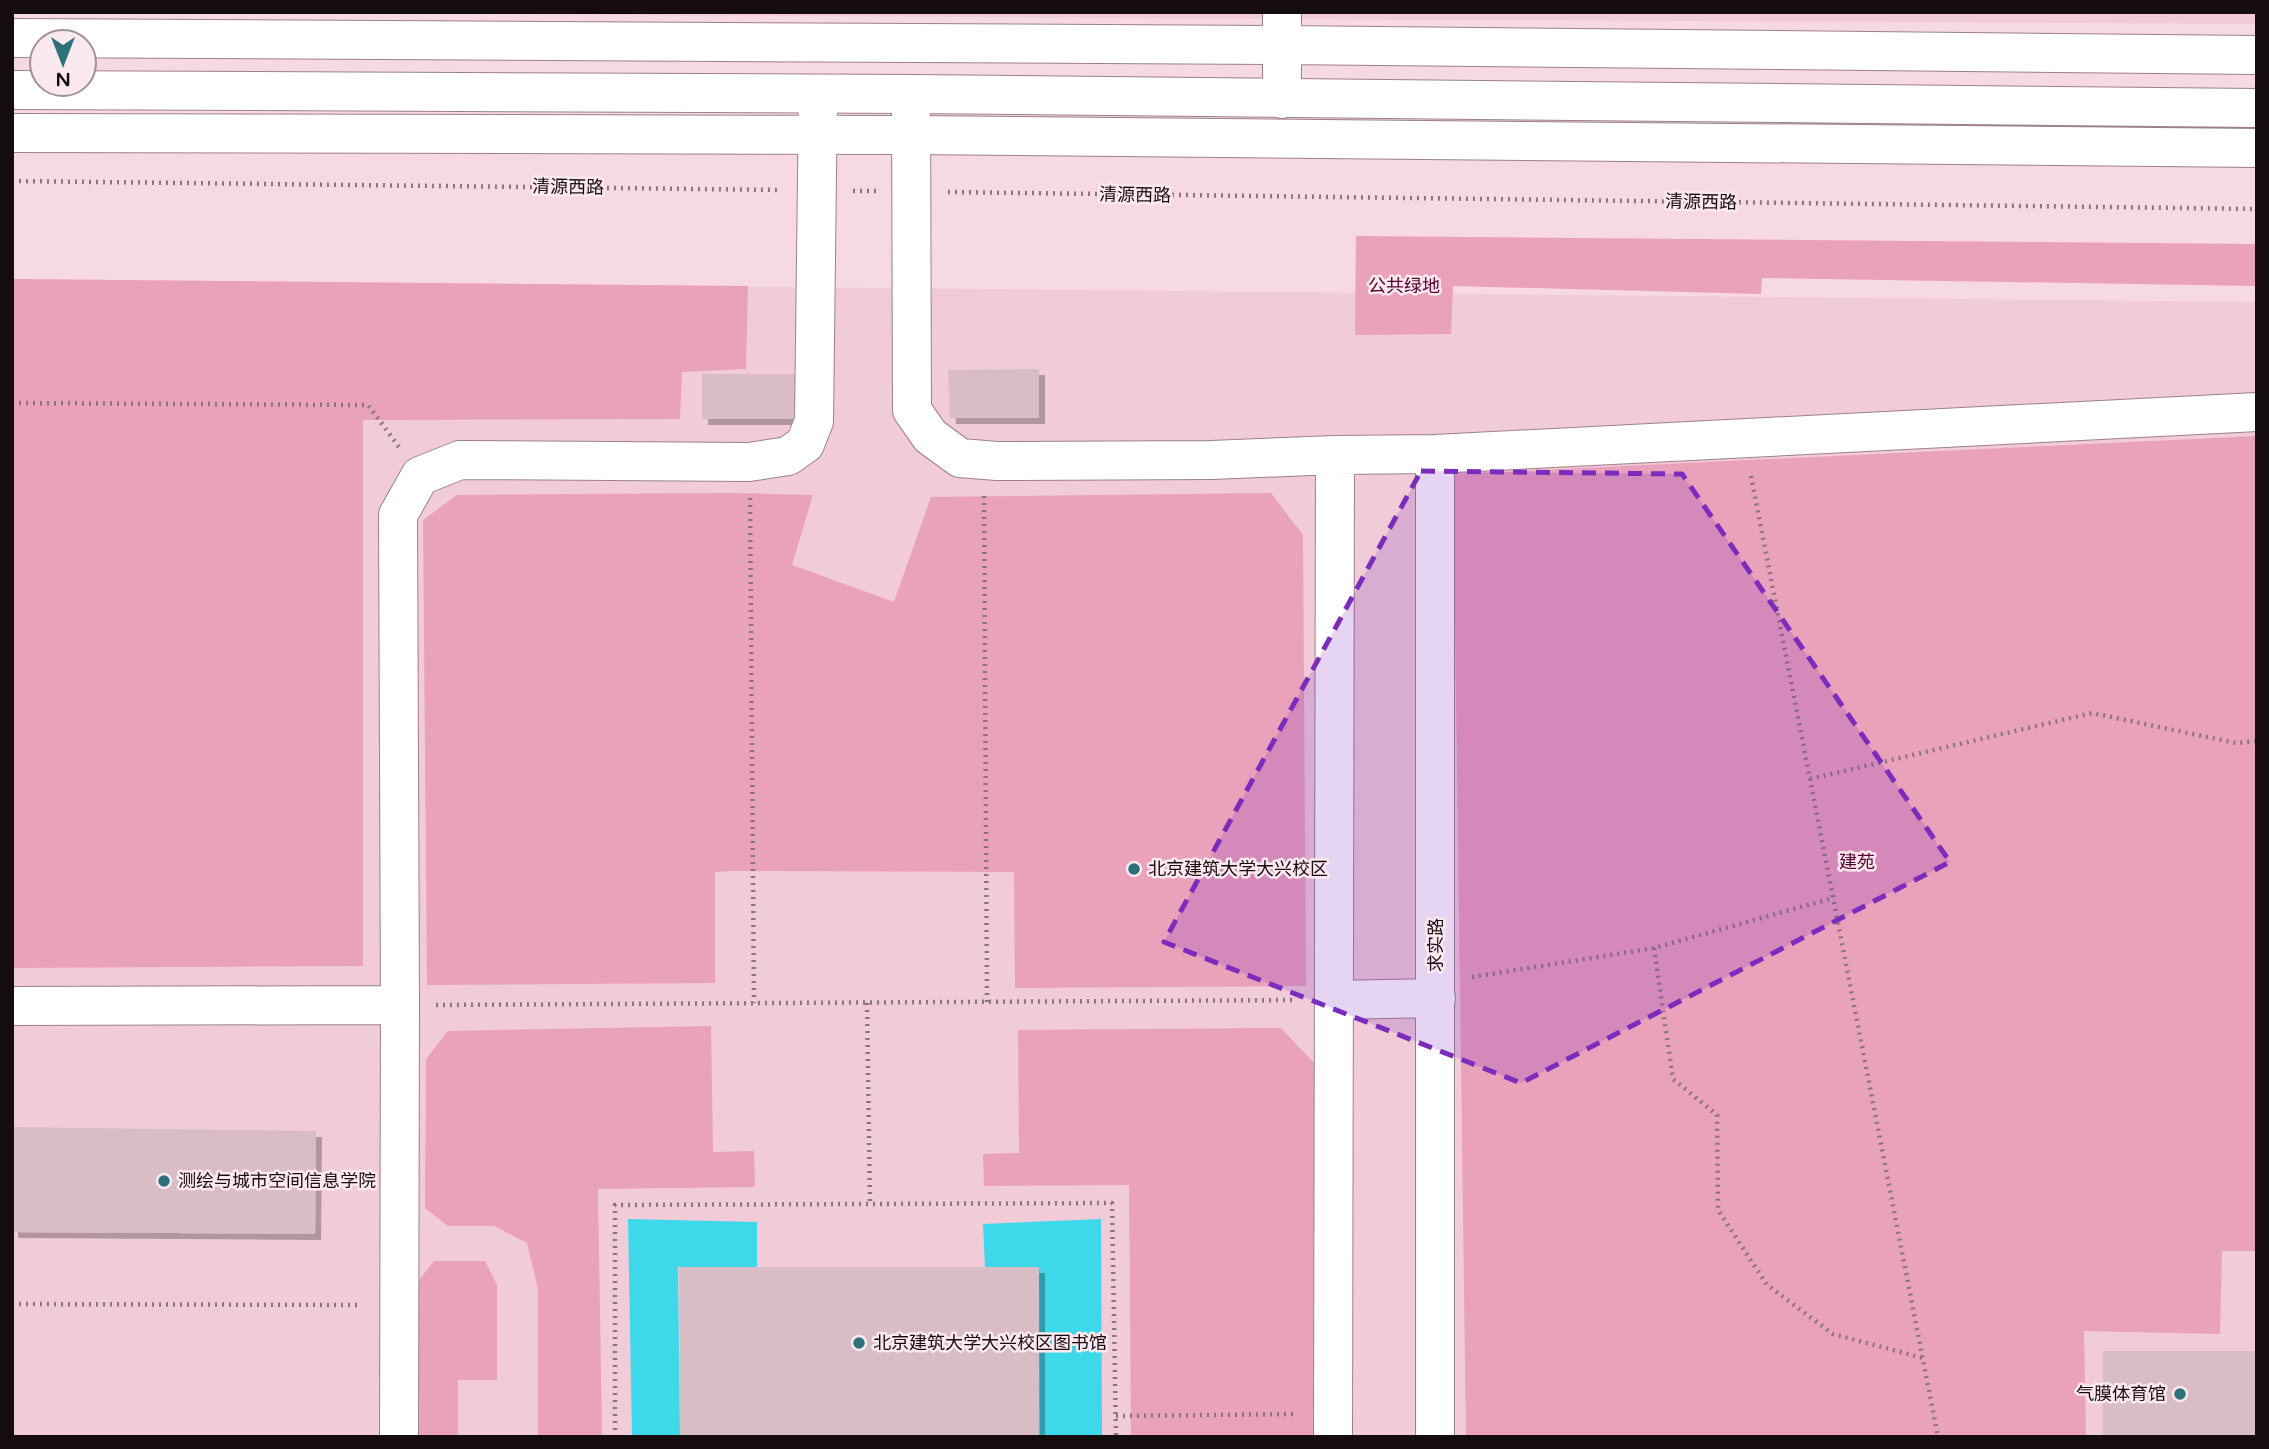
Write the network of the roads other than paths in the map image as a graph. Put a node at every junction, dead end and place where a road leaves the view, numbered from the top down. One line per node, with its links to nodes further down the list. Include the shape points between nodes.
1 (1282, 29): 2 (main road); 3 (main road); 7 (main road)
2 (12, 38)
3 (2257, 55)
4 (12, 90): 5 (main road)
5 (818, 94): 6 (main road); 11 (main road)
6 (911, 94): 7 (main road); 10 (main road)
7 (1282, 99): 8 (main road)
8 (2257, 108)
9 (12, 133): 11 (main road)
10 (912, 135): 11 (main road); 12 (main road); 15 (main road, via 912,410 930,436 960,458 984,460)
11 (817, 136): 18 (main road, via 814,421 805,444 788,456 749,462 460,460 420,476 398,514)
12 (2257, 148)
13 (2257, 412): 14 (main road)
14 (1435, 454): 15 (main road); 16 (main road, 求实路)
15 (1335, 455): 17 (main road)
16 (1436, 991): 17 (main road); 22 (main road, 求实路)
17 (1334, 1000): 20 (main road)
18 (400, 1005): 19 (main road); 21 (main road)
19 (12, 1006)
20 (1333, 1425)
21 (399, 1437)
22 (1434, 1437)

